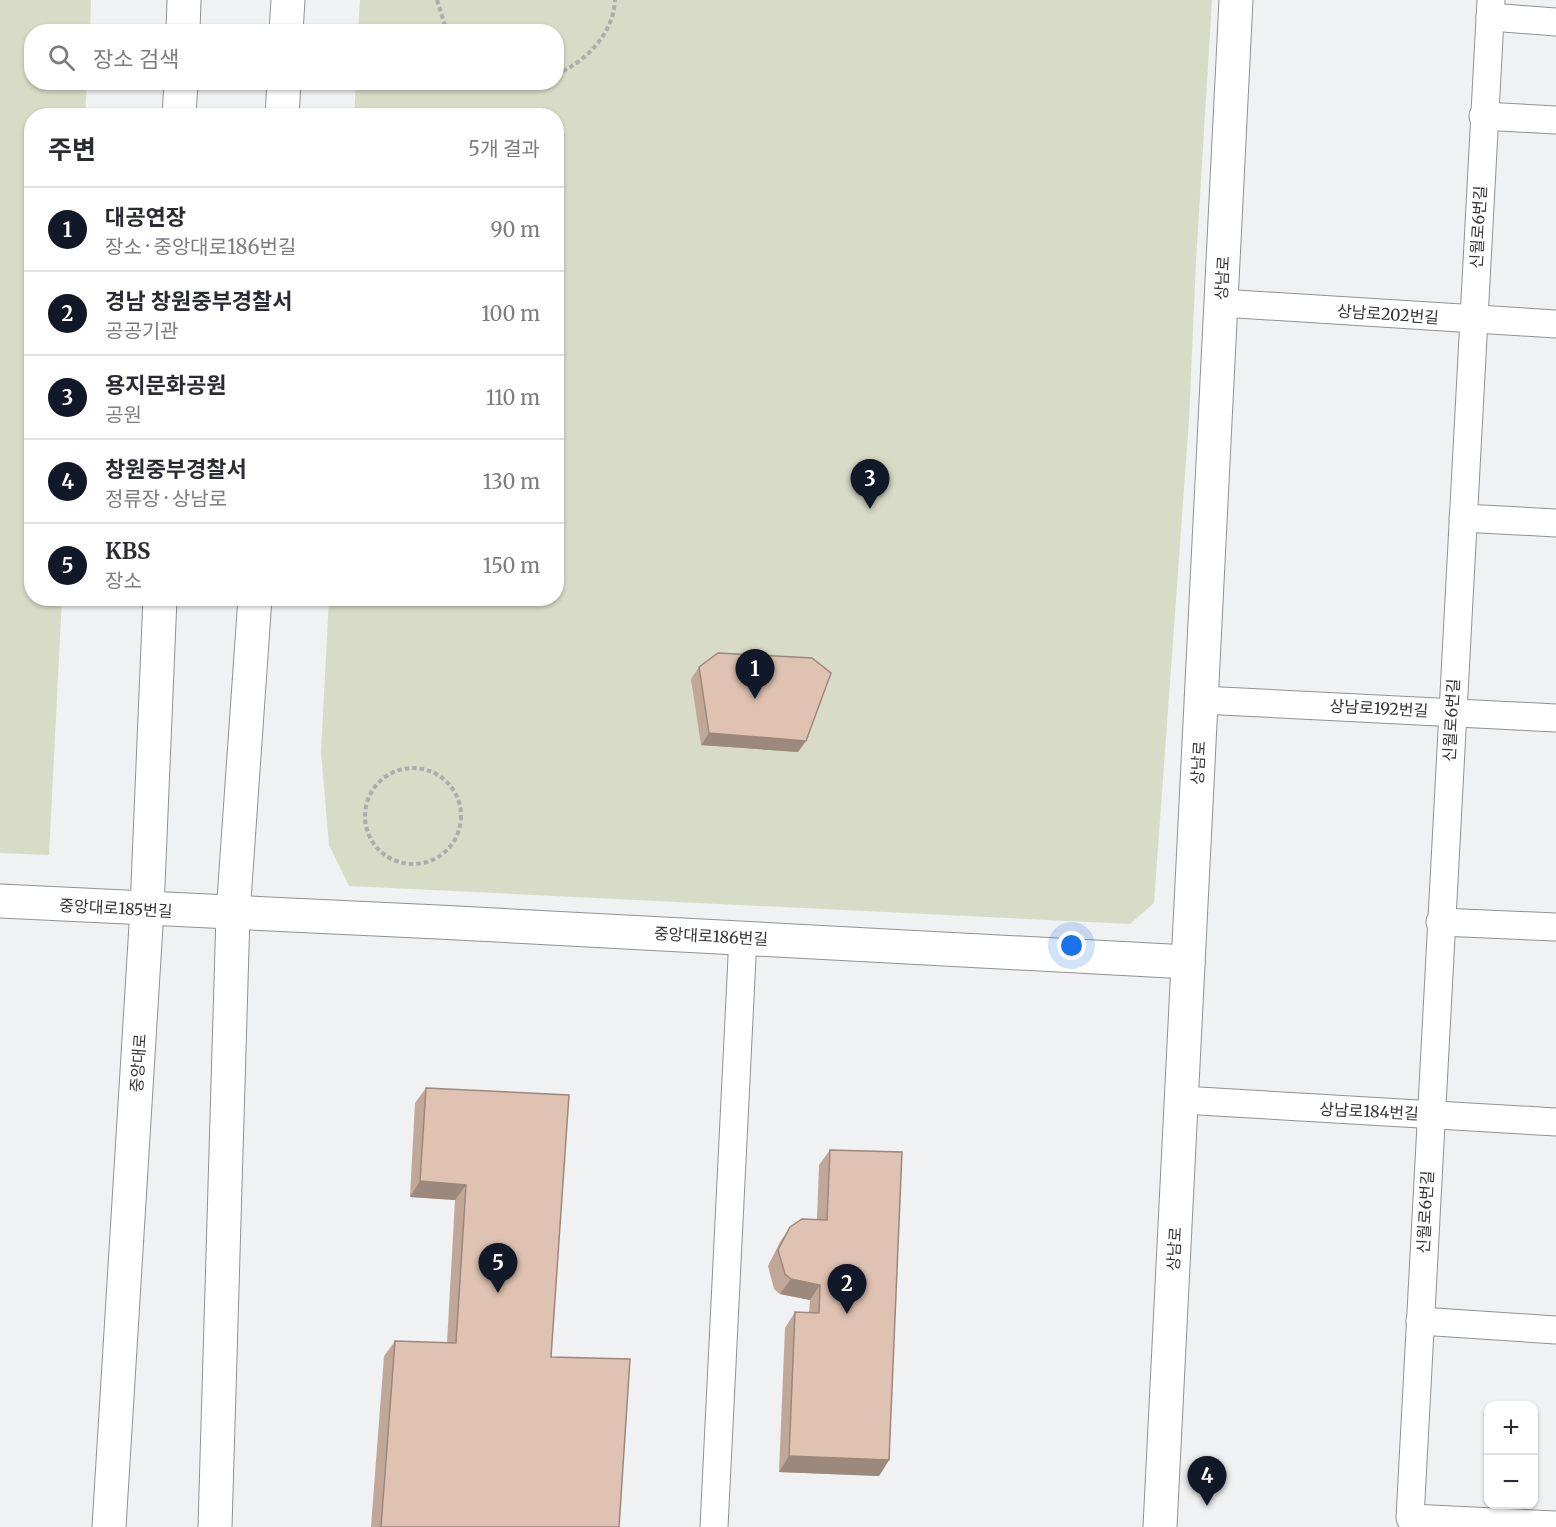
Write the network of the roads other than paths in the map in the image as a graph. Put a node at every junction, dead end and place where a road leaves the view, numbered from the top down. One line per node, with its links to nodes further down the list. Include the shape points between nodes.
1 (184, 0): 6 (main road)
2 (288, 0): 7 (main road)
3 (1236, 0): 14 (main road, 상남로)
4 (1490, 9): 5 (street, 신월로6번길); 12 (street, 신월로6번길)
5 (1556, 22)
6 (183, 24)
7 (286, 24)
8 (181, 90): 10 (main road)
9 (284, 90): 11 (main road)
10 (179, 108)
11 (282, 108)
12 (1483, 116): 13 (street); 15 (street, 신월로6번길)
13 (1556, 120)
14 (1221, 303): 15 (street, 상남로202번길); 21 (main road, 상남로)
15 (1474, 319): 16 (street, 상남로202번길); 17 (street, 신월로6번길)
16 (1556, 324)
17 (1462, 518): 18 (street); 22 (street, 신월로6번길)
18 (1556, 524)
19 (160, 606): 25 (main road, 중앙대로)
20 (254, 606): 26 (main road)
21 (1201, 700): 22 (street, 상남로192번길); 30 (main road, 상남로)
22 (1451, 711): 23 (street, 상남로192번길); 27 (street, 신월로6번길)
23 (1556, 718)
24 (0, 902): 25 (main road, 중앙대로185번길)
25 (147, 909): 26 (main road, 중앙대로185번길); 37 (main road, 중앙대로)
26 (233, 914): 29 (main road, 중앙대로186번길); 38 (main road)
27 (1440, 922): 28 (street); 32 (street, 신월로6번길)
28 (1556, 927)
29 (743, 937): 30 (main road, 중앙대로186번길); 39 (street)
30 (1188, 962): 31 (main road, 상남로)
31 (1182, 1100): 32 (street, 상남로184번길); 40 (main road, 상남로)
32 (1431, 1114): 33 (street, 상남로184번길); 34 (street, 신월로6번길)
33 (1556, 1122)
34 (1420, 1321): 35 (street); 36 (street, 신월로6번길, via 1410,1518)
35 (1556, 1330)
36 (1556, 1525)
37 (109, 1527)
38 (215, 1527)
39 (714, 1527)
40 (1160, 1527)

